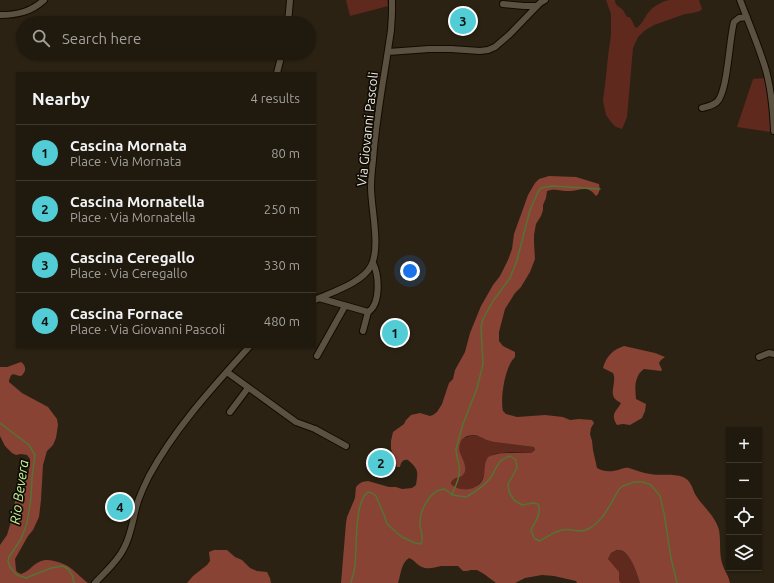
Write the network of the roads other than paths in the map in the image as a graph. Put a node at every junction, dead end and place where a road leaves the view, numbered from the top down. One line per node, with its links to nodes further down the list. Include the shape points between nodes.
1 (44, 0): 8 (street, via 26,12)
2 (290, 0): 9 (street)
3 (392, 0): 11 (street, Via Giovanni Pascoli)
4 (545, 0): 7 (street)
5 (740, 0): 10 (street)
6 (502, 4): 7 (street)
7 (537, 6): 11 (street, via 510,34 488,50 429,49)
8 (0, 15)
9 (289, 16)
10 (747, 17): 14 (street, via 734,22 722,92 717,102); 15 (street, via 768,78)
11 (388, 52): 16 (street, Via Giovanni Pascoli, via 373,151 371,186 376,240)
12 (280, 60): 13 (street)
13 (277, 72)
14 (702, 108)
15 (774, 131)
16 (373, 262): 17 (street, via 368,272 357,280); 19 (street, via 376,271 376,298)
17 (317, 299): 18 (street)
18 (345, 306): 19 (street); 23 (street)
19 (368, 312): 20 (street)
20 (363, 331)
21 (248, 348): 25 (street)
22 (774, 354): 24 (street)
23 (317, 356)
24 (759, 357)
25 (226, 372): 26 (street); 29 (street, via 179,429 158,462 140,494 124,549)
26 (248, 388): 27 (street); 28 (street, via 296,422)
27 (230, 412)
28 (346, 446)
29 (95, 583)

